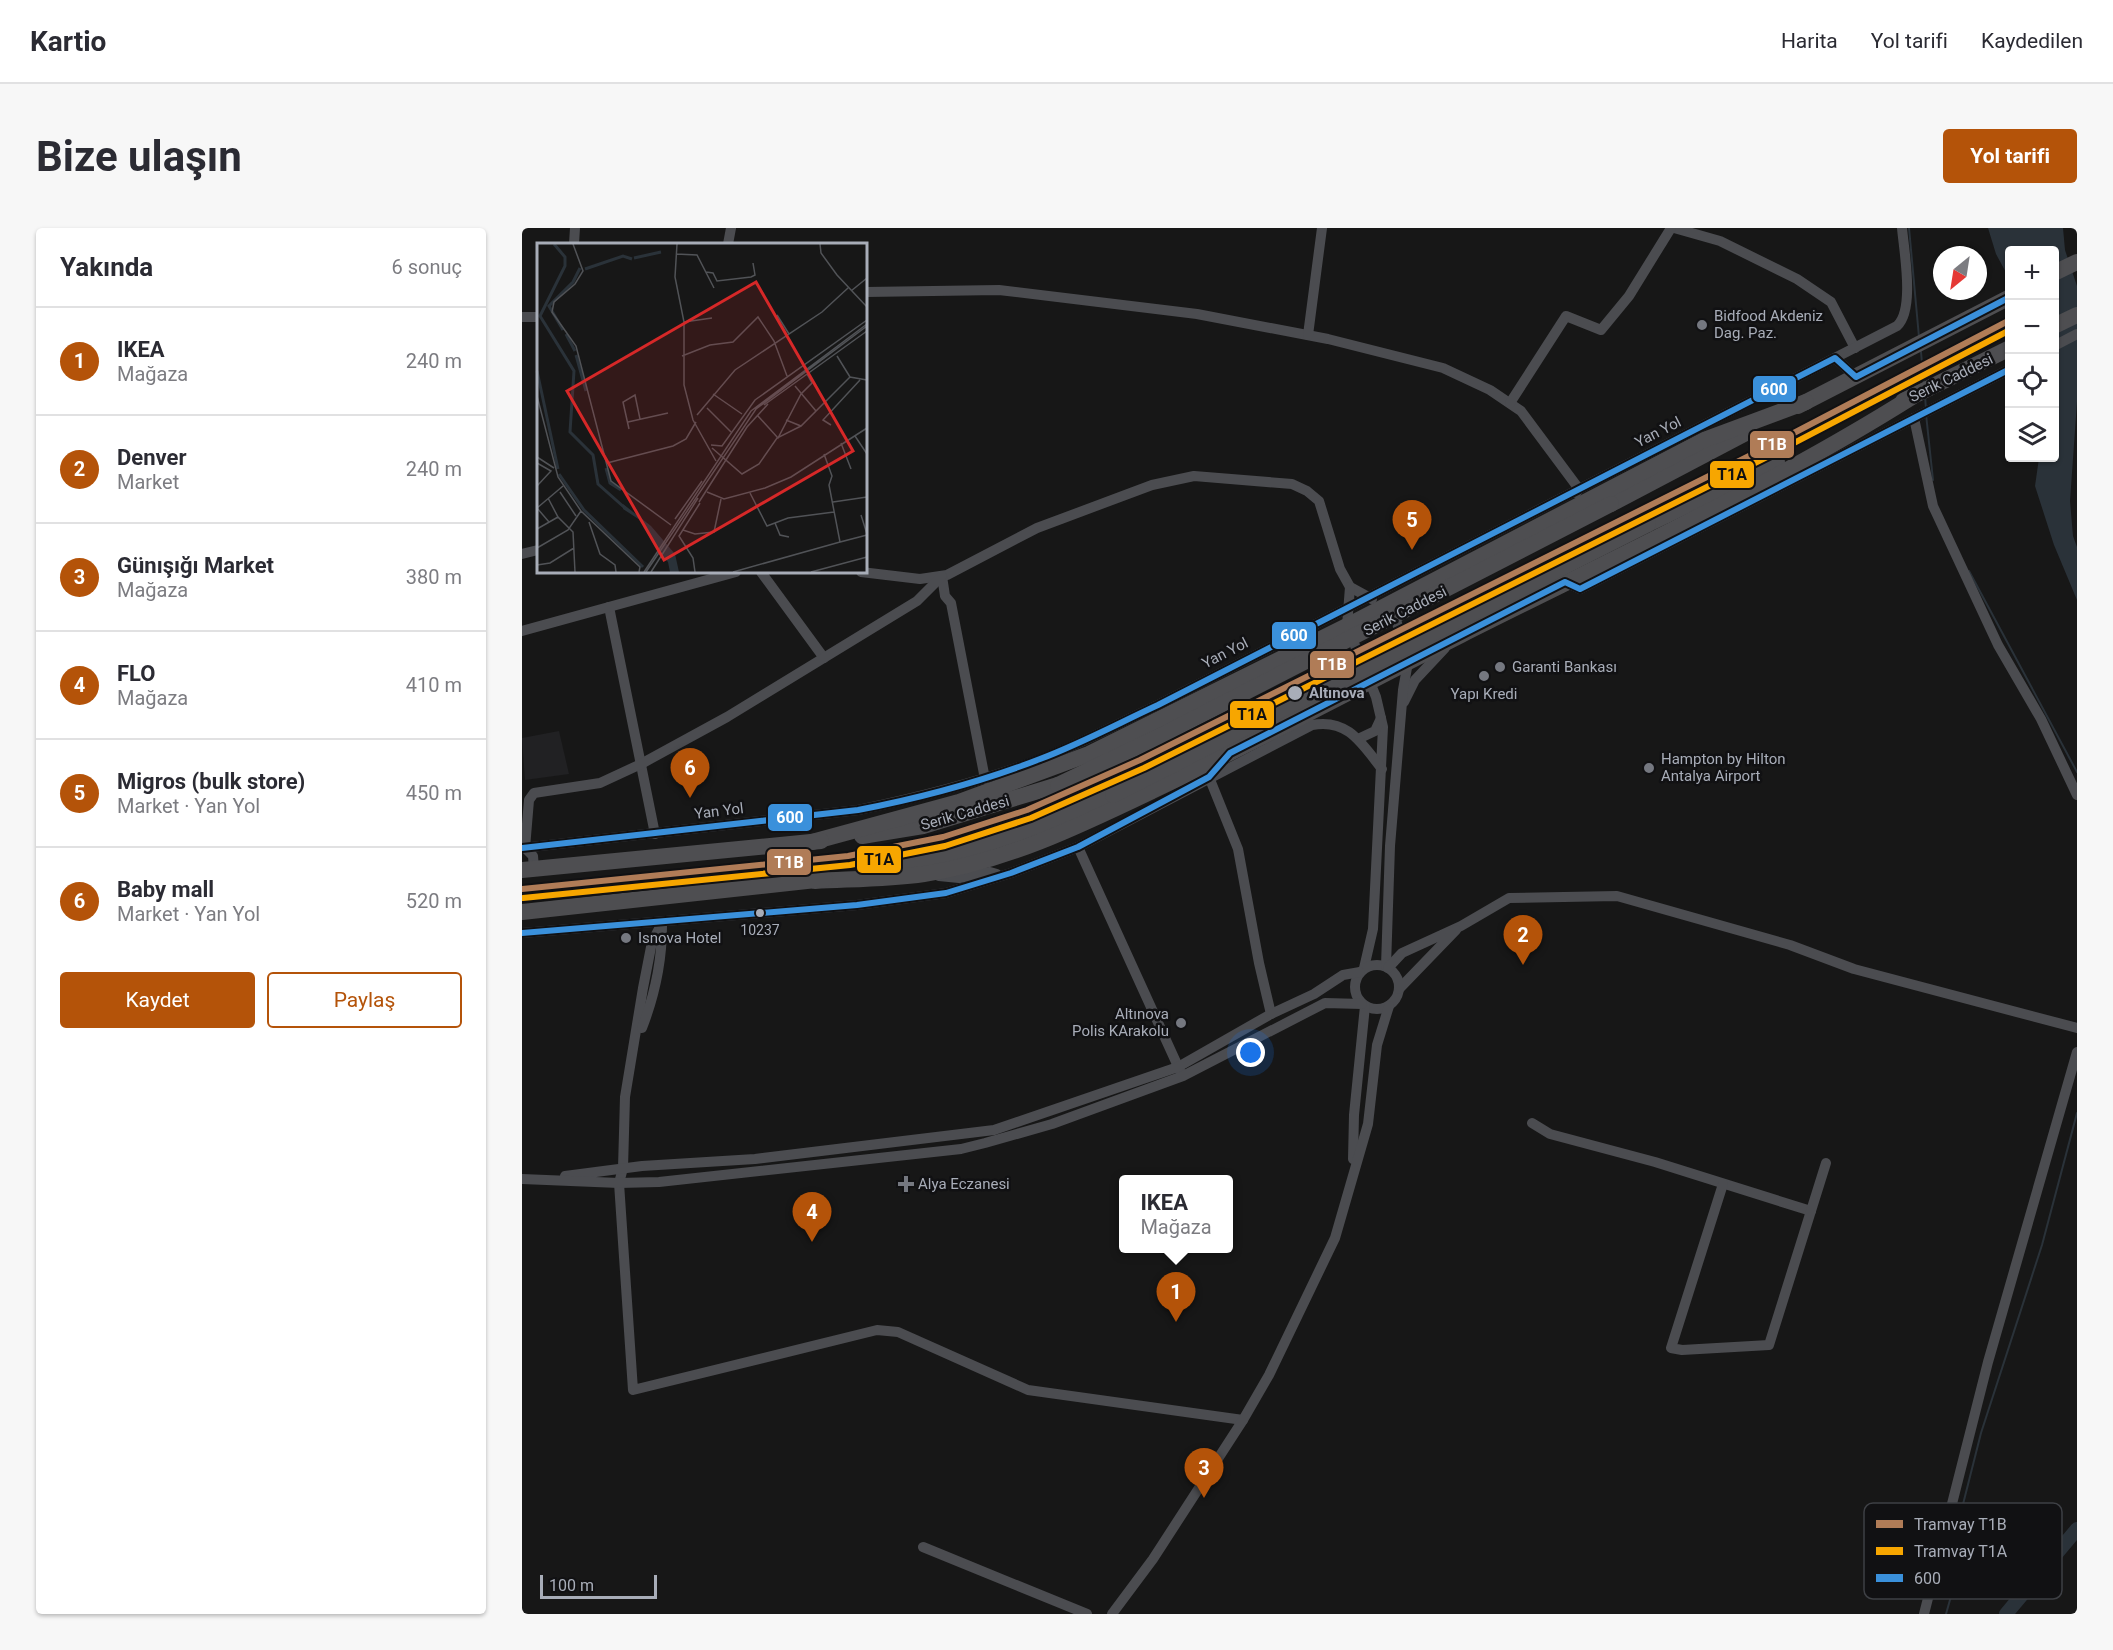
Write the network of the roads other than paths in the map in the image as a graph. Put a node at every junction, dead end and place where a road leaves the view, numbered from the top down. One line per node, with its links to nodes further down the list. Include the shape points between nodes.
1 (575, 228): 6 (street)
2 (731, 228): 7 (street)
3 (1322, 228): 15 (street)
4 (1672, 228): 17 (street, via 1720,241 1797,279 1831,302); 24 (street, via 1629,296 1601,330 1566,316)
5 (1902, 228): 17 (street, Yan Yol, via 1906,275 1903,321)
6 (574, 243)
7 (728, 243)
8 (2075, 263): 9 (highway)
9 (2059, 271)
10 (867, 292): 15 (street, via 999,290 1197,314)
11 (2005, 300): 21 (highway, Serik Caddesi)
12 (2077, 315): 13 (highway)
13 (2059, 324)
14 (2077, 334): 16 (street)
15 (1308, 335): 24 (street, via 1443,368)
16 (2059, 344)
17 (1855, 348): 19 (street, Yan Yol)
18 (2005, 351): 22 (highway, Serik Caddesi)
19 (1835, 358): 21 (street); 27 (street, Yan Yol)
20 (2005, 372): 25 (street)
21 (1856, 376): 23 (highway, Serik Caddesi)
22 (1912, 397): 26 (highway); 64 (highway, Serik Caddesi, bridge, via 1648,524 1059,819 952,854)
23 (1806, 402): 28 (highway, via 1704,440); 58 (highway, Serik Caddesi, bridge, via 1058,785 923,826)
24 (1510, 403): 29 (street, via 1521,411)
25 (1914, 418): 26 (street); 56 (street, via 1933,506 1998,645 2041,719)
26 (1873, 430): 44 (highway, via 1572,586)
27 (1632, 462): 28 (street); 29 (street, Yan Yol)
28 (1656, 465): 30 (highway)
29 (1579, 489): 30 (street); 38 (street, Yan Yol)
30 (1558, 515): 39 (highway)
31 (537, 550): 32 (street)
32 (522, 554)
33 (732, 573): 40 (street)
34 (762, 573): 45 (street)
35 (867, 573): 36 (street, via 920,579)
36 (942, 576): 37 (street, via 1037,528 1152,485 1194,476 1292,484 1308,491 1319,501); 45 (street, via 916,601); 55 (street, via 945,596 951,603)
37 (1350, 587): 38 (street); 41 (street)
38 (1368, 596): 39 (street); 41 (street, Yan Yol)
39 (1383, 606): 42 (highway); 46 (street, via 1397,623)
40 (609, 607): 43 (street); 52 (street)
41 (1347, 608): 42 (street); 55 (street, Yan Yol, via 1158,705 1043,758)
42 (1347, 626): 47 (street); 58 (highway, via 1089,754 959,802)
43 (522, 631)
44 (1455, 638): 46 (highway); 48 (street, via 1415,680)
45 (824, 658): 52 (street)
46 (1408, 662): 47 (highway); 48 (street)
47 (1369, 682): 49 (street); 51 (highway)
48 (1401, 707): 69 (street, via 1390,846)
49 (1381, 718): 50 (street, via 1375,731); 53 (street)
50 (1358, 739): 53 (street); 54 (street, via 1339,724 1312,724)
51 (1230, 753): 54 (street); 62 (highway, via 1032,845)
52 (641, 764): 57 (street); 60 (street, via 600,783 534,793 528,803)
53 (1383, 769): 70 (street, via 1373,928)
54 (1209, 777): 59 (street); 74 (street, via 1238,849)
55 (985, 779): 57 (street, Yan Yol, via 858,810)
56 (2077, 795)
57 (655, 834): 60 (street, Yan Yol)
58 (812, 842): 61 (highway, Serik Caddesi)
59 (1078, 847): 63 (street); 77 (street)
60 (523, 848): 61 (street, via 533,856)
61 (528, 869)
62 (923, 874): 63 (street, via 959,878 990,872); 64 (highway)
63 (1003, 875): 66 (street, via 946,893)
64 (815, 881): 65 (highway, Serik Caddesi)
65 (530, 911): 68 (street)
66 (662, 923): 68 (street); 80 (street, via 652,942 626,1097)
67 (1461, 926): 69 (street, via 1402,952); 71 (street); 75 (street, via 1509,898 1617,896 1790,945 1854,969)
68 (525, 933)
69 (1387, 967): 70 (street, via 1375,965); 71 (street, via 1397,977)
70 (1362, 970): 72 (street, via 1356,978 1355,992); 74 (street, via 1343,975)
71 (1399, 989): 73 (street)
72 (1363, 1005): 73 (street, via 1373,1009); 77 (street, via 1325,1003); 81 (street)
73 (1389, 1006): 81 (street, via 1377,1045 1368,1124)
74 (1271, 1014): 77 (street)
75 (2077, 1028)
76 (2077, 1052): 88 (street, via 1988,1362)
77 (1181, 1072): 80 (street, via 968,1135 755,1159); 84 (street, via 1052,1124 961,1149)
78 (1532, 1123): 85 (street, via 1550,1134)
79 (1826, 1163): 86 (street)
80 (623, 1168): 83 (street); 84 (street)
81 (1353, 1171): 87 (street, via 1335,1238)
82 (522, 1179): 83 (street)
83 (548, 1180): 84 (street)
84 (619, 1183): 87 (street, via 633,1390 877,1330 898,1332 1028,1389)
85 (1723, 1184): 86 (street); 86 (street, via 1671,1348 1769,1345)
86 (1811, 1211)
87 (1243, 1420): 92 (street, via 1153,1559)
88 (1952, 1503)
89 (923, 1547): 91 (street)
90 (1928, 1599): 93 (street)
91 (1087, 1614)
92 (1112, 1614)
93 (1924, 1614)

